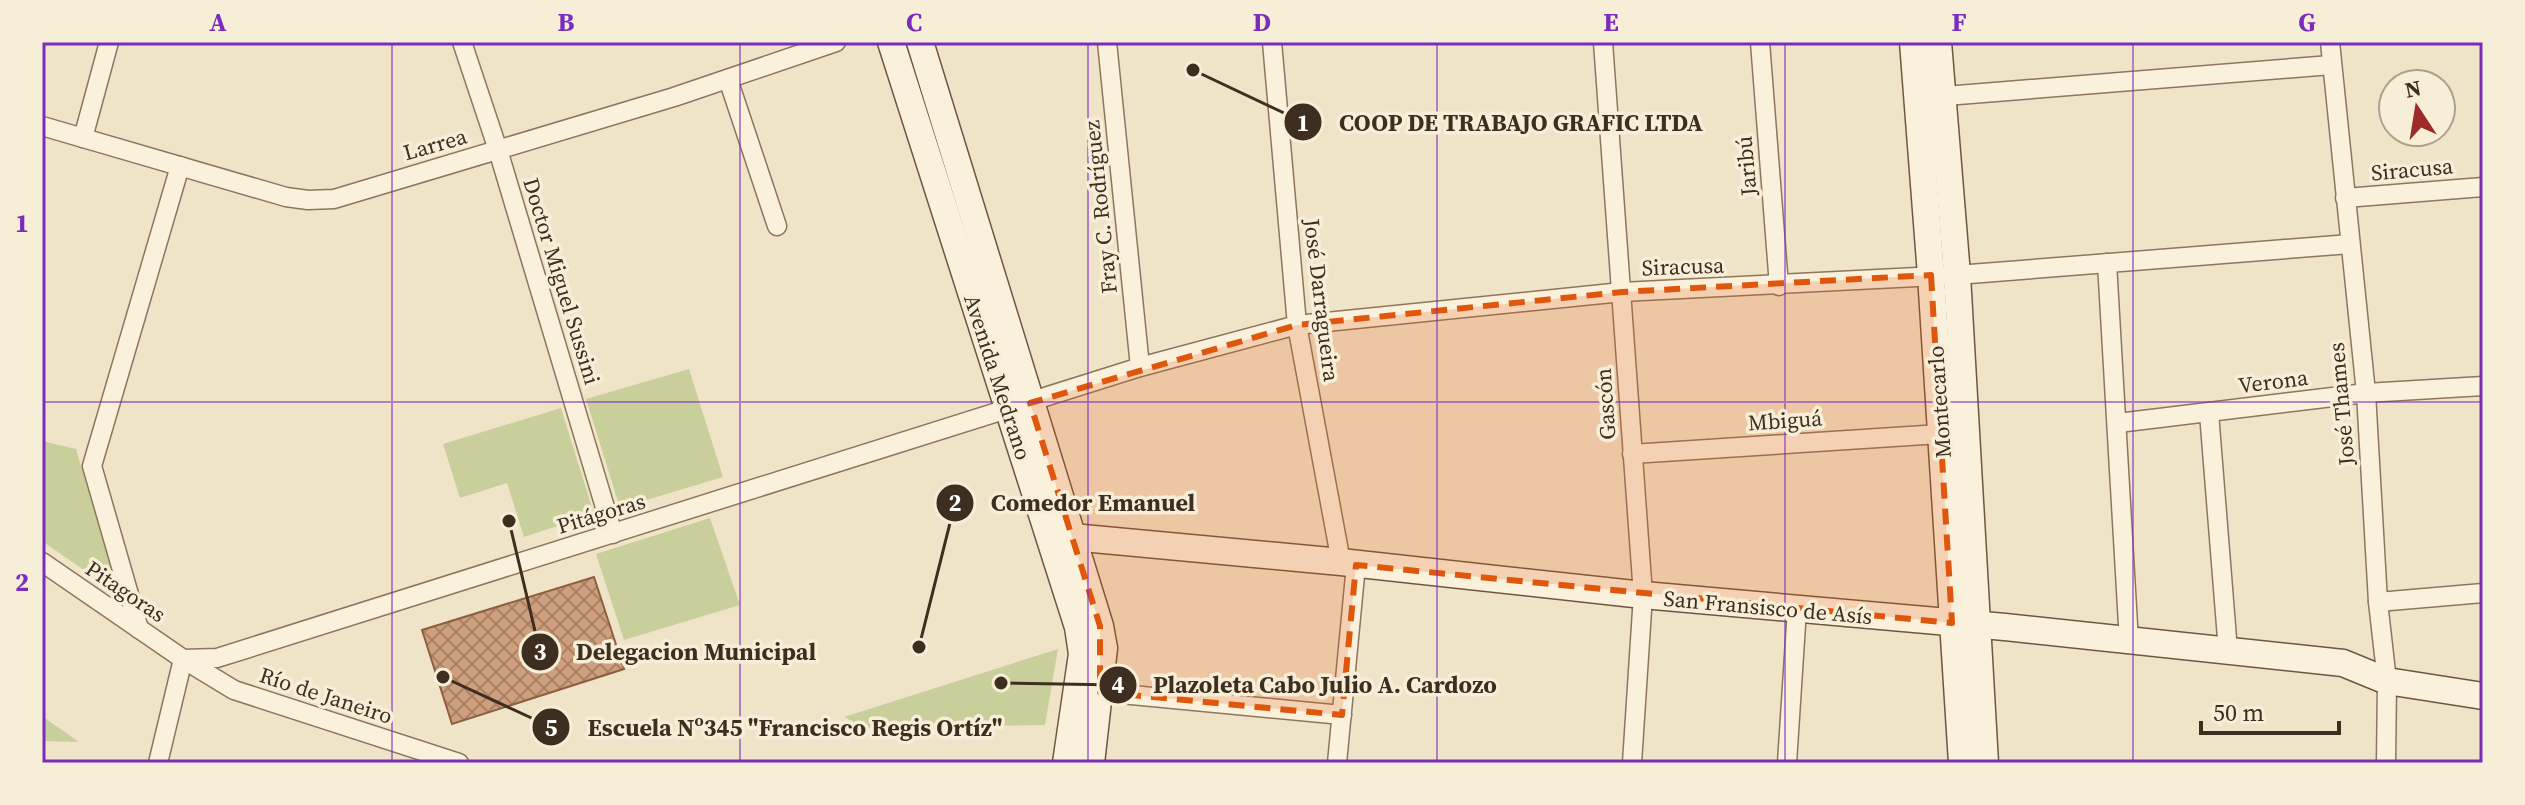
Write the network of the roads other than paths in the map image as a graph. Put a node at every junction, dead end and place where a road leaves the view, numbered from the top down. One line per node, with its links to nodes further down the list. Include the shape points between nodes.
1 (109, 42): 17 (street)
2 (462, 42): 18 (street, Doctor Miguel Sussini)
3 (836, 42): 14 (street, Larrea)
4 (891, 42): 32 (main road, Avenida Medrano)
5 (920, 42): 32 (main road, Avenida Medrano)
6 (1107, 42): 29 (street, Fray C. Rodríguez)
7 (1272, 42): 28 (street, José Darragueira)
8 (1603, 42): 27 (street, Gascón)
9 (1760, 42): 26 (street, Jaribú)
10 (1913, 42): 15 (main road, Montecarlo)
11 (1938, 42): 15 (main road, Montecarlo)
12 (2330, 42): 13 (street, José Thames)
13 (2331, 65): 15 (street); 21 (street, José Thames)
14 (728, 79): 18 (street, Larrea); 22 (street)
15 (1930, 97): 25 (main road, Montecarlo)
16 (42, 126): 17 (street, Larrea)
17 (83, 138): 19 (street, Larrea)
18 (498, 150): 19 (street, Larrea, via 334,199 286,197); 37 (street, Doctor Miguel Sussini)
19 (180, 166): 47 (street, via 92,466)
20 (2483, 187): 21 (street, Siracusa)
21 (2345, 198): 23 (street, José Thames)
22 (777, 226)
23 (2350, 244): 24 (street, Siracusa); 31 (street, José Thames)
24 (2107, 263): 25 (street, Siracusa); 34 (street)
25 (1944, 275): 26 (street, Siracusa); 35 (main road, Montecarlo); 46 (main road, Montecarlo)
26 (1779, 286): 27 (street, Siracusa)
27 (1622, 292): 28 (street, Siracusa); 36 (street, Gascón)
28 (1297, 325): 29 (street, Siracusa); 40 (street, José Darragueira)
29 (1140, 367): 32 (street, Siracusa)
30 (2483, 386): 31 (street, Verona)
31 (2366, 393): 33 (street, Verona); 43 (street, José Thames)
32 (1020, 407): 37 (street, Pitágoras); 38 (main road, Avenida Medrano)
33 (2209, 413): 34 (street, Verona); 49 (street)
34 (2118, 423): 48 (street)
35 (1940, 434): 36 (street, Mbiguá); 45 (main road, Montecarlo)
36 (1632, 454): 42 (street, Gascón)
37 (613, 534): 50 (street, Pitágoras, via 217,658)
38 (1061, 537): 40 (main road, San Fransisco de Asís); 52 (main road, Avenida Medrano, via 1100,626); 57 (main road, Avenida Medrano, via 1082,654)
39 (42, 562): 47 (street, Pitagoras)
40 (1348, 563): 42 (main road, San Fransisco de Asís); 54 (street, José Darragueira)
41 (2483, 593): 43 (street)
42 (1643, 595): 44 (main road, San Fransisco de Asís); 60 (street, Gascón)
43 (2378, 602): 51 (street, José Thames)
44 (1797, 609): 45 (main road, San Fransisco de Asís); 61 (street)
45 (1952, 623): 46 (main road, San Fransisco de Asís); 62 (main road, Montecarlo)
46 (1979, 625): 48 (main road, San Fransisco de Asís); 63 (main road, Montecarlo)
47 (139, 629): 50 (street, Pitagoras)
48 (2129, 642): 49 (main road, San Fransisco de Asís)
49 (2228, 651): 51 (main road, San Fransisco de Asís, via 2343,663)
50 (183, 659): 55 (street); 56 (street, Río de Janeiro, via 234,690)
51 (2387, 681): 53 (main road, San Fransisco de Asís); 64 (street, José Thames)
52 (1100, 692): 54 (street); 58 (main road, Avenida Medrano)
53 (2483, 696)
54 (1342, 715): 59 (street, José Darragueira)
55 (158, 763)
56 (459, 763)
57 (1066, 763)
58 (1091, 763)
59 (1337, 763)
60 (1632, 763)
61 (1787, 763)
62 (1962, 763)
63 (1985, 763)
64 (2386, 763)

